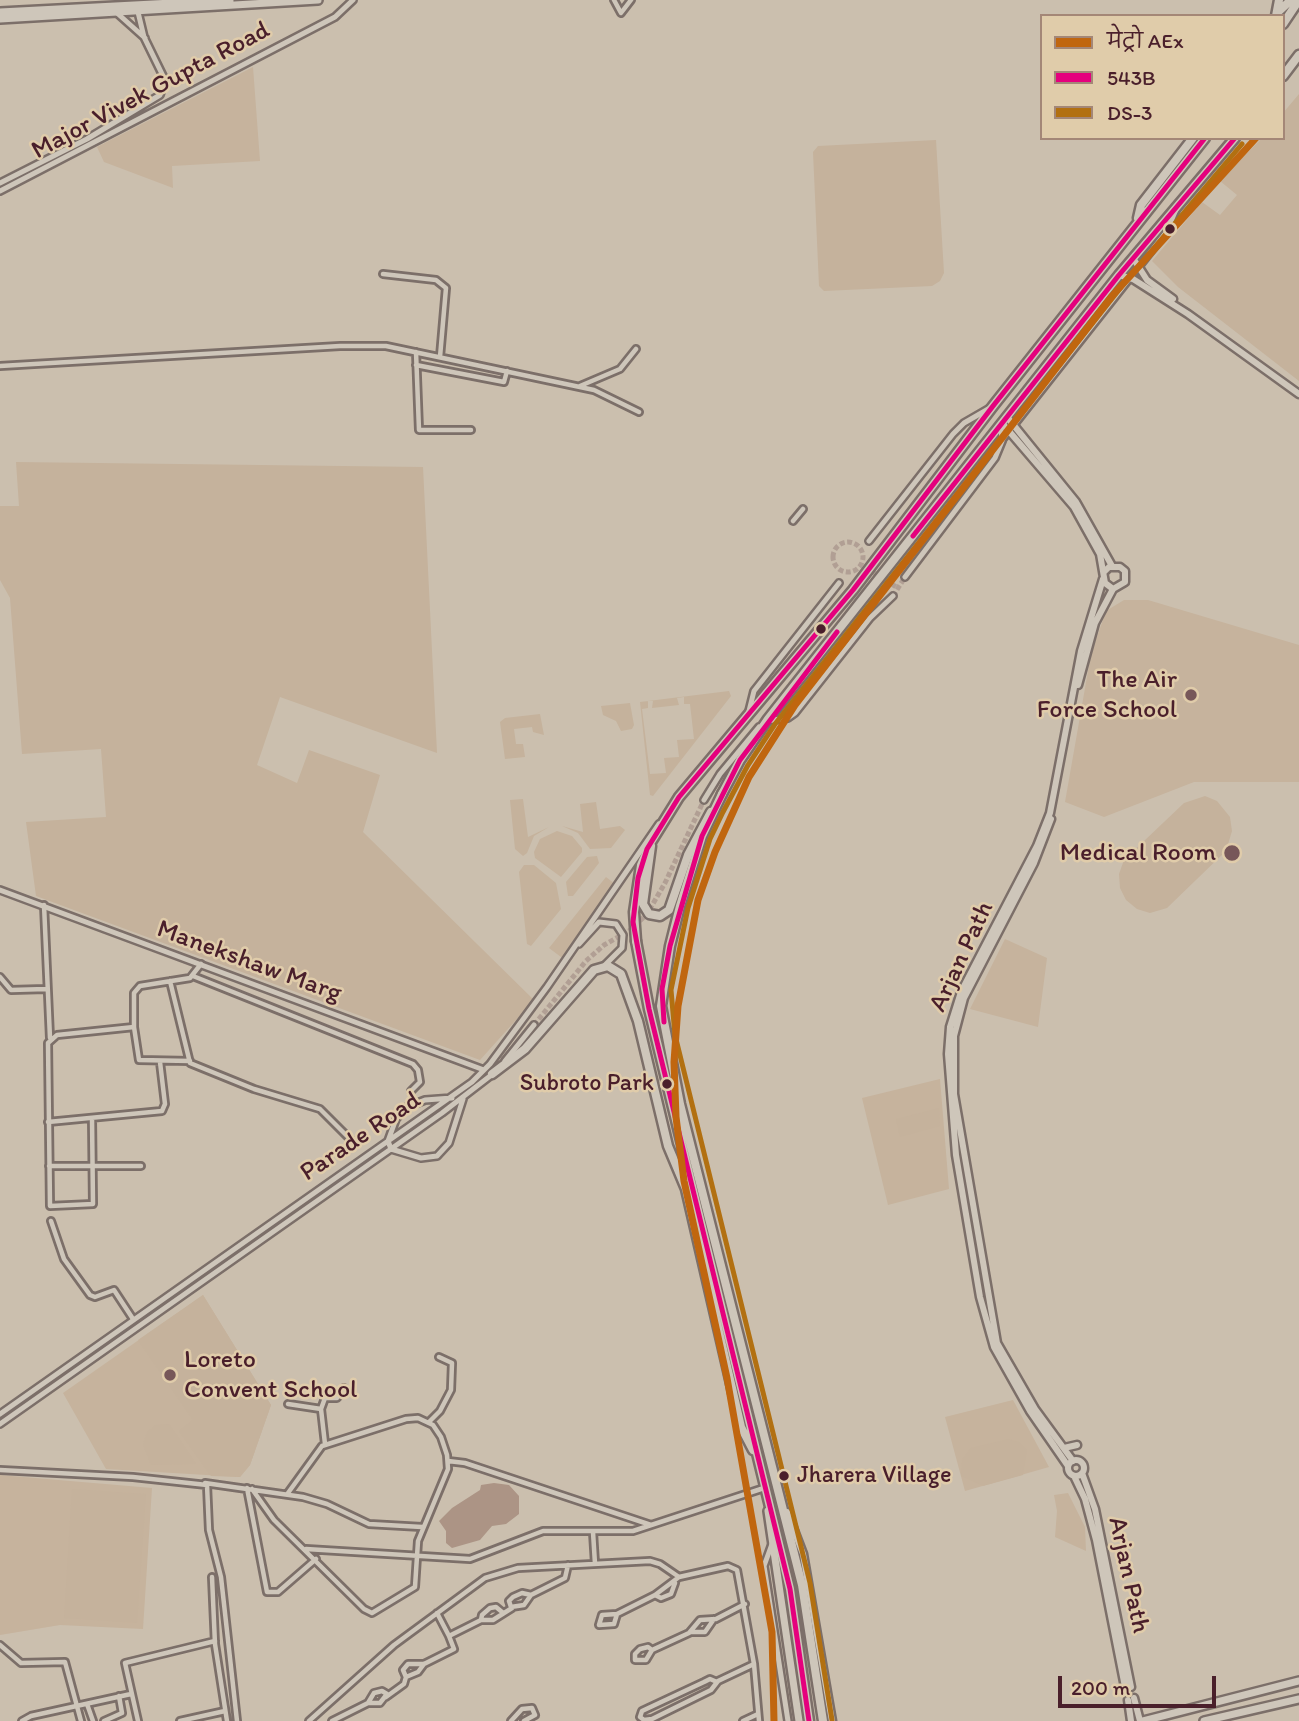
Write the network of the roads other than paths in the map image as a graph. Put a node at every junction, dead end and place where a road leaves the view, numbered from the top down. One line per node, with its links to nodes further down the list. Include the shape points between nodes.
1 (230, 0): 9 (main road)
2 (318, 0): 9 (main road)
3 (353, 0): 22 (street, Major Vivek Gupta Road, via 335,17)
4 (614, 0): 5 (street, via 621,13)
5 (631, 0)
6 (1279, 0): 12 (highway)
7 (1291, 0): 12 (highway)
8 (1299, 0): 14 (highway)
9 (137, 6): 10 (main road); 11 (main road); 15 (street)
10 (0, 12)
11 (117, 13): 13 (main road); 15 (street)
12 (1278, 13)
13 (0, 19)
14 (1285, 21)
15 (145, 38): 21 (street, Major Vivek Gupta Road, via 165,80 160,95)
16 (1299, 55): 17 (highway)
17 (1285, 73)
18 (1191, 140): 23 (highway, via 1141,205)
19 (1204, 140): 23 (highway)
20 (1233, 140): 24 (highway)
21 (0, 183)
22 (0, 191)
23 (1138, 221): 36 (highway)
24 (1136, 262): 26 (highway); 27 (main road)
25 (383, 274): 30 (street, via 436,280 446,288)
26 (1124, 276): 27 (main road); 38 (highway); 39 (street)
27 (1145, 282): 35 (main road)
28 (636, 349): 34 (street, via 620,369)
29 (416, 352): 30 (street); 31 (street); 32 (street, via 340,345)
30 (440, 357): 33 (street)
31 (416, 365): 33 (street, via 504,382); 40 (street, via 419,430)
32 (0, 366)
33 (507, 370): 34 (street)
34 (579, 386): 37 (street)
35 (1299, 392)
36 (993, 406): 44 (street, via 964,423); 51 (highway, via 853,590)
37 (639, 412)
38 (1003, 422): 39 (main road); 41 (street); 52 (highway)
39 (1012, 428): 41 (street); 45 (main road, via 1076,502); 46 (main road, via 1070,501 1097,548)
40 (471, 430)
41 (1002, 441): 47 (street, via 991,464)
42 (803, 509): 43 (street)
43 (793, 521)
44 (869, 541)
45 (1112, 566): 46 (main road); 49 (main road, via 1123,569 1126,578)
46 (1104, 576): 49 (main road); 99 (main road, Arjan Path, via 1081,650 1049,813 1037,846 961,992 950,1027 948,1054 956,1155 991,1338 1030,1411)
47 (905, 577)
48 (839, 583): 51 (street, via 754,691)
49 (1113, 589): 96 (main road, Arjan Path, via 1097,616 1085,657 1047,834 964,998 954,1036 956,1114 997,1343)
50 (893, 596): 52 (street, via 870,618 795,713)
51 (748, 715): 55 (highway)
52 (768, 719): 53 (highway); 54 (street)
53 (720, 797): 56 (highway, via 699,832 669,910 660,916 649,914 643,904); 106 (highway, via 680,906 661,1006 680,1104)
54 (704, 800)
55 (668, 814): 56 (highway); 59 (street, Parade Road, via 638,850)
56 (651, 842): 97 (highway, via 638,878 633,922 636,941)
57 (0, 890): 58 (street, Manekshaw Marg)
58 (44, 905): 60 (street, Manekshaw Marg); 65 (street)
59 (566, 959): 61 (street, via 595,925 607,921 619,928 624,943); 71 (street, Parade Road)
60 (201, 964): 62 (street); 71 (street, Manekshaw Marg)
61 (604, 966): 71 (highway, via 571,993 525,1049); 97 (highway, via 618,971 629,989 670,1153 686,1189 741,1427)
62 (192, 976): 64 (street); 72 (street, via 413,1064 420,1082)
63 (0, 977): 65 (street, via 11,990)
64 (170, 981): 67 (street, via 136,989); 70 (street)
65 (46, 989): 68 (street)
66 (534, 1025): 71 (street, Parade Road)
67 (134, 1027): 68 (street); 69 (street, via 139,1060)
68 (50, 1039): 76 (street)
69 (160, 1062): 70 (street); 75 (street, via 164,1110)
70 (190, 1062): 77 (street, via 254,1089 320,1109)
71 (488, 1072): 73 (street, Parade Road); 74 (street, Parade Road)
72 (411, 1091)
73 (452, 1098): 78 (street, Parade Road); 78 (street, via 425,1100 405,1108)
74 (464, 1098): 79 (street, Parade Road); 79 (street, via 449,1143 437,1156 421,1158)
75 (92, 1118): 76 (street); 80 (street)
76 (48, 1122): 82 (street)
77 (351, 1140)
78 (388, 1141): 79 (street); 84 (street, Parade Road)
79 (391, 1149): 85 (street, Parade Road)
80 (93, 1166): 81 (street); 82 (street); 82 (street, via 93,1204 76,1206 50,1206)
81 (141, 1166)
82 (49, 1167)
83 (51, 1221): 86 (street, via 64,1259 90,1295 114,1290)
84 (236, 1247): 85 (street); 86 (street, Parade Road)
85 (241, 1255): 93 (street, Parade Road)
86 (133, 1319): 91 (street, Parade Road)
87 (439, 1357): 92 (street, via 452,1363 451,1390)
88 (344, 1388): 90 (street, via 337,1398 323,1400)
89 (288, 1404): 90 (street)
90 (321, 1409): 94 (street)
91 (0, 1414)
92 (429, 1422): 94 (street, via 410,1418); 98 (street, via 441,1437)
93 (0, 1424)
94 (326, 1444): 107 (street, via 318,1448)
95 (1077, 1445): 96 (main road)
96 (1062, 1447): 99 (main road, Arjan Path)
97 (757, 1455): 105 (highway)
98 (448, 1461): 108 (street); 109 (street)
99 (1071, 1463): 101 (main road, Arjan Path, via 1081,1463); 102 (main road, Arjan Path, via 1069,1472)
100 (0, 1469): 103 (street)
101 (1082, 1473): 102 (main road); 102 (main road, Arjan Path, via 1095,1509 1128,1687 1096,1540)
102 (1074, 1476)
103 (204, 1483): 104 (street); 156 (street)
104 (250, 1488): 107 (street); 112 (street, via 272,1518); 114 (street, via 267,1592 278,1592)
105 (765, 1488): 108 (street); 111 (main road); 163 (highway, via 790,1589)
106 (777, 1488): 164 (highway, via 802,1586); 165 (main road, via 803,1554)
107 (288, 1493): 109 (street, via 327,1504 369,1524)
108 (652, 1525): 110 (street, via 627,1532)
109 (422, 1527): 113 (street)
110 (593, 1532): 113 (street, via 544,1531 470,1559); 115 (street)
111 (772, 1544): 161 (street, via 764,1566); 162 (main road)
112 (306, 1549): 113 (street); 114 (street)
113 (415, 1558): 114 (street, via 415,1587 372,1613)
114 (316, 1559)
115 (595, 1564): 116 (street); 118 (street, via 653,1562)
116 (568, 1565): 120 (street, via 565,1578); 125 (street, via 518,1567 497,1573)
117 (212, 1577): 131 (street)
118 (679, 1577): 119 (street); 122 (street, via 733,1567)
119 (675, 1582): 121 (street); 121 (street, via 671,1594)
120 (531, 1595): 123 (street, via 526,1604); 123 (street, via 513,1597 509,1601)
121 (655, 1595): 126 (street)
122 (745, 1604): 127 (street); 135 (street)
123 (512, 1608): 124 (street)
124 (502, 1612): 128 (street, via 493,1620); 128 (street, via 490,1608)
125 (437, 1613): 130 (street); 147 (street)
126 (617, 1614): 126 (street, via 602,1615 599,1625 614,1624)
127 (714, 1619): 129 (street, via 700,1620); 129 (street, via 705,1632)
128 (481, 1620): 130 (street)
129 (691, 1632): 133 (street)
130 (449, 1636): 134 (street, via 454,1649)
131 (215, 1640): 139 (street, via 127,1661 124,1669); 146 (street)
132 (0, 1645): 145 (street, via 21,1662 65,1662)
133 (652, 1650)
134 (424, 1664): 136 (street); 136 (street, via 406,1665)
135 (754, 1664): 138 (street); 148 (street)
136 (406, 1677): 141 (street, via 403,1686)
137 (1299, 1681): 167 (main road)
138 (717, 1682): 138 (street, via 711,1690 652,1719 640,1717 642,1711 710,1679)
139 (131, 1694): 140 (street); 153 (street)
140 (119, 1696): 144 (street); 152 (street, via 122,1713)
141 (386, 1698): 143 (street); 143 (street, via 385,1692 377,1691)
142 (1299, 1699): 168 (main road)
143 (368, 1703): 158 (street)
144 (87, 1704): 145 (street); 151 (street)
145 (77, 1706): 149 (street); 150 (street)
146 (225, 1711): 154 (street); 155 (street)
147 (320, 1712): 157 (street); 158 (street)
148 (758, 1714): 159 (street); 160 (street)
149 (22, 1721)
150 (81, 1721)
151 (93, 1721)
152 (104, 1721)
153 (138, 1721)
154 (180, 1721)
155 (227, 1721)
156 (237, 1721)
157 (309, 1721)
158 (331, 1721)
159 (743, 1721)
160 (758, 1721)
161 (788, 1721)
162 (799, 1721)
163 (808, 1721)
164 (823, 1721)
165 (832, 1721)
166 (1131, 1721): 167 (main road, via 1131,1699)
167 (1141, 1721)
168 (1204, 1721)

